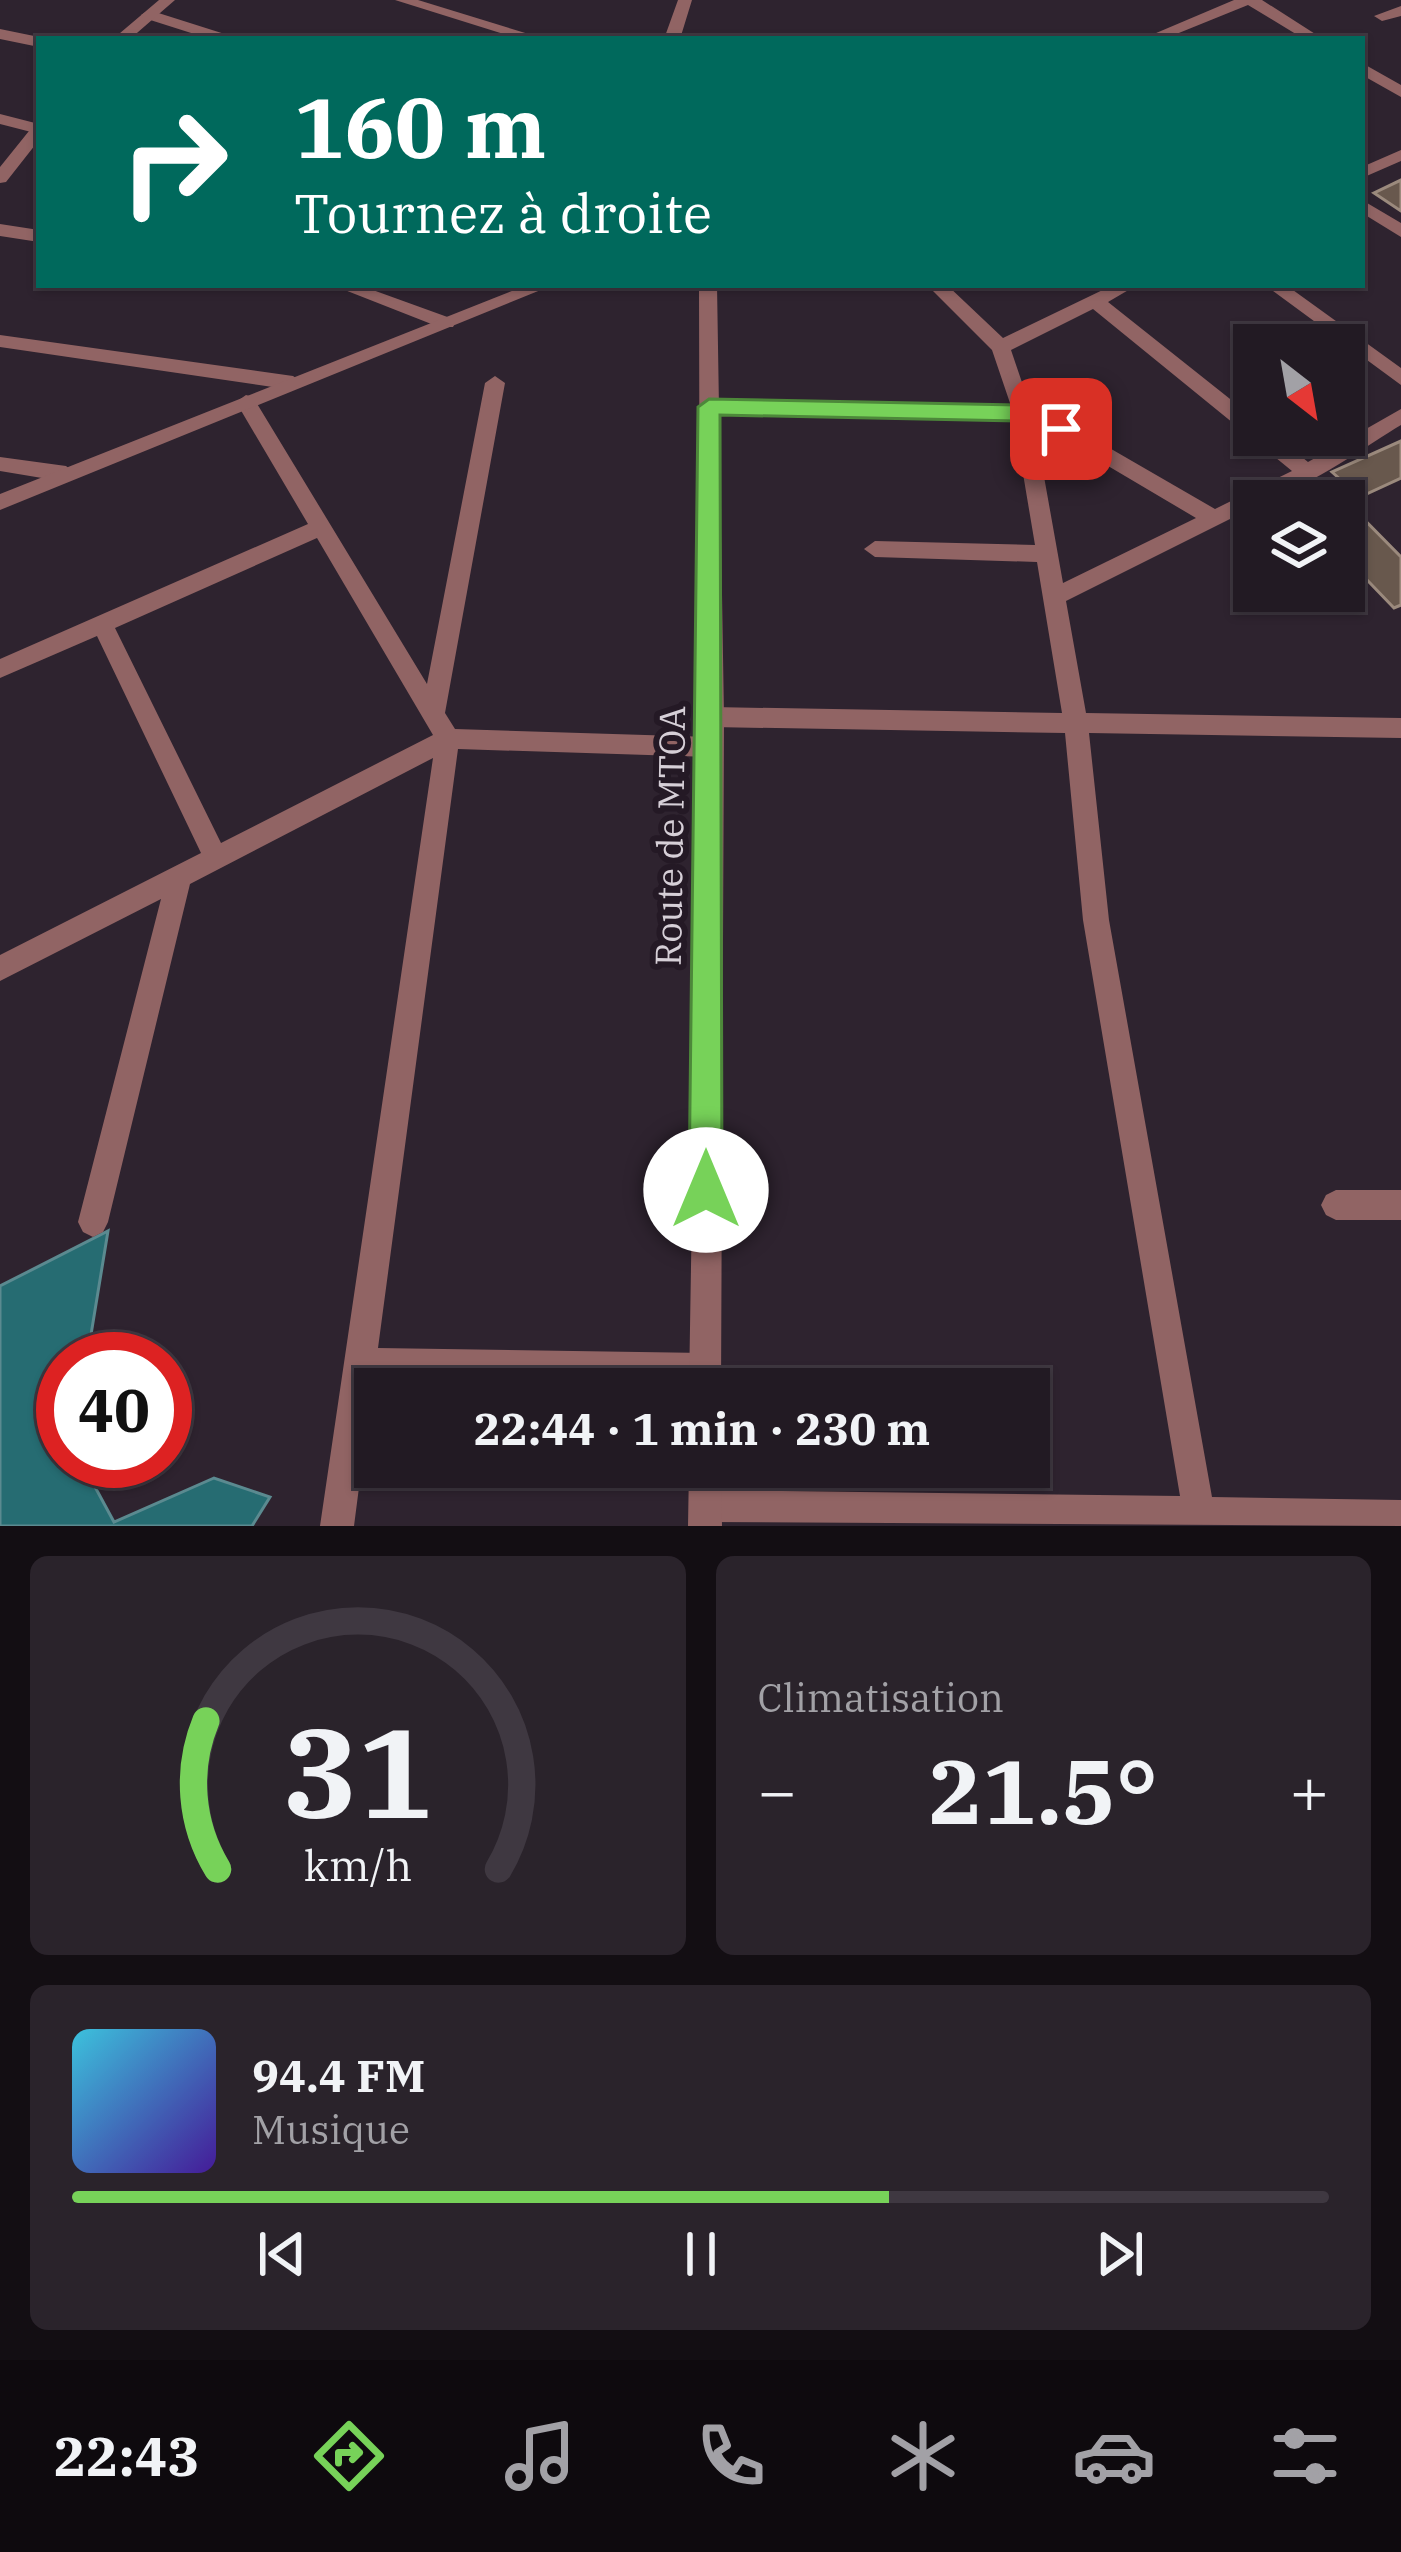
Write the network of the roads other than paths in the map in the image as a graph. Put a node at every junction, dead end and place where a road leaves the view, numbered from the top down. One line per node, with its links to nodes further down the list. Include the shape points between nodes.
1 (168, 0): 8 (street)
2 (402, 0): 13 (street)
3 (686, 0): 14 (street)
4 (1198, 0): 7 (street)
5 (1249, 0): 7 (street); 16 (street)
6 (1401, 11): 9 (street)
7 (1216, 12): 15 (street)
8 (149, 15): 11 (street); 12 (street)
9 (1382, 16)
10 (0, 34): 17 (street)
11 (124, 36)
12 (216, 36)
13 (527, 36)
14 (673, 36)
15 (1157, 36)
16 (1310, 36)
17 (36, 41)
18 (1365, 70): 19 (street)
19 (1401, 92)
20 (0, 119): 21 (street)
21 (36, 128)
22 (36, 133): 25 (street)
23 (1401, 155): 24 (street)
24 (1365, 172)
25 (0, 178)
26 (1365, 207): 28 (street)
27 (0, 230): 29 (street)
28 (1401, 231)
29 (36, 236)
30 (349, 288): 36 (street)
31 (536, 288): 36 (street)
32 (708, 288): 43 (street, Route de MTOA)
33 (939, 288): 38 (street)
34 (1278, 288): 39 (street)
35 (1098, 294): 38 (street); 44 (street)
36 (446, 323): 40 (street)
37 (0, 341): 40 (street)
38 (1001, 347): 45 (street)
39 (1401, 378)
40 (293, 383): 42 (street)
41 (496, 383): 59 (street)
42 (246, 402): 50 (street); 53 (street)
43 (709, 407): 45 (street); 60 (street, Route de MTOA)
44 (1233, 411)
45 (1023, 413): 52 (street); 55 (street)
46 (1401, 416): 49 (street)
47 (1287, 456): 49 (street)
48 (0, 464): 50 (street)
49 (1307, 472): 52 (street)
50 (66, 475): 51 (street)
51 (0, 502)
52 (1213, 517): 56 (street)
53 (323, 526): 57 (street); 59 (street)
54 (875, 549): 55 (street)
55 (1048, 554): 56 (street)
56 (1055, 597): 61 (street)
57 (102, 624): 58 (street); 65 (street)
58 (0, 669)
59 (433, 713): 63 (street)
60 (712, 716): 61 (street); 64 (street, Route de MTOA)
61 (1076, 724): 62 (street); 76 (street, via 1096,920)
62 (1401, 728)
63 (448, 739): 64 (street); 65 (street); 71 (street)
64 (710, 747): 73 (street, Route de MTOA)
65 (216, 859): 66 (street)
66 (179, 878): 67 (street); 70 (street)
67 (0, 969)
68 (1401, 1204): 69 (street)
69 (1336, 1205)
70 (93, 1222)
71 (361, 1363): 72 (street); 77 (street)
72 (468, 1368)
73 (705, 1368)
74 (705, 1516): 76 (street)
75 (1401, 1516): 76 (street)
76 (1200, 1519)
77 (337, 1526)

